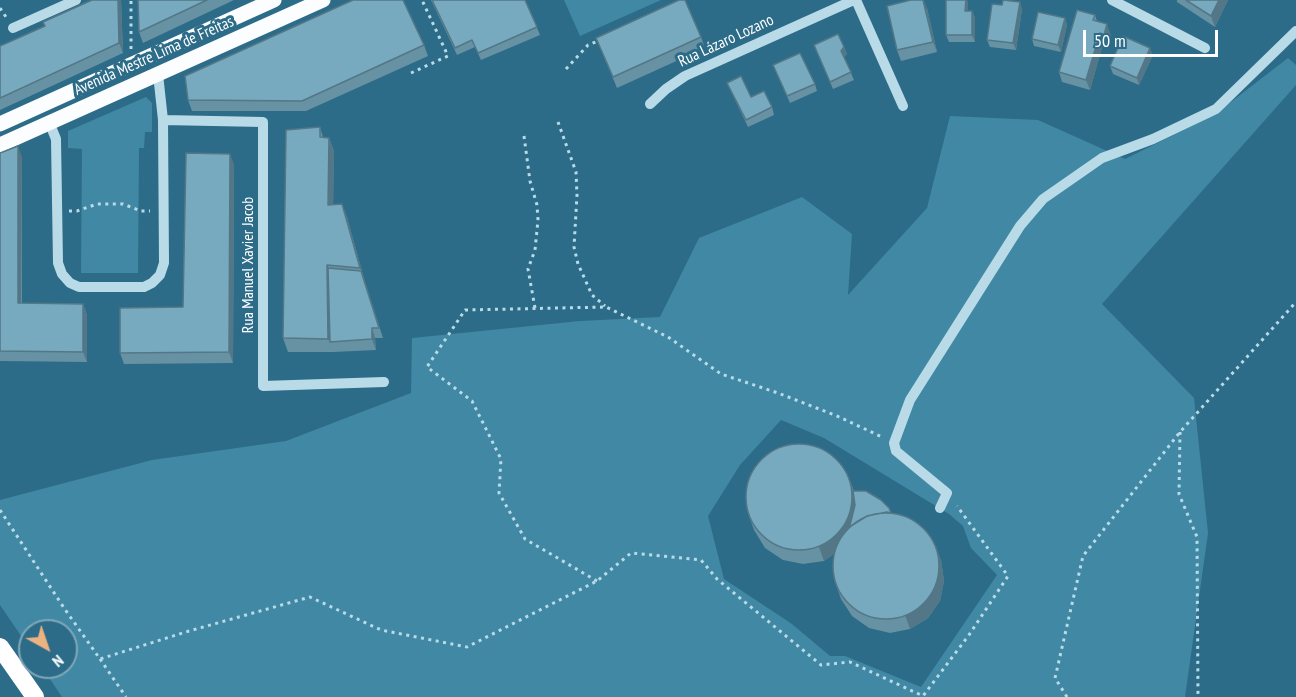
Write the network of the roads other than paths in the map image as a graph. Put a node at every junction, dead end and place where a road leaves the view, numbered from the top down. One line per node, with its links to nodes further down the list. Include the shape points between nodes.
1 (76, 0): 6 (street)
2 (274, 0): 14 (main road, Avenida Mestre Lima de Freitas)
3 (322, 0): 9 (main road, Avenida Mestre Lima de Freitas)
4 (855, 0): 10 (street, Rua Lázaro Lozano, via 685,76); 11 (street)
5 (1112, 0): 8 (street)
6 (13, 28)
7 (1296, 31): 17 (street, via 1216,109 1102,159 1043,199 1020,226 910,400 894,443 896,451 947,493)
8 (1205, 48)
9 (158, 74): 12 (street); 13 (main road, Avenida Mestre Lima de Freitas)
10 (650, 104)
11 (903, 106)
12 (164, 120): 13 (street, via 164,263 160,275 144,287 79,287 63,274 58,263 56,139); 16 (street, Rua Manuel Xavier Jacob, via 263,122 263,386)
13 (50, 122): 15 (main road, Avenida Mestre Lima de Freitas)
14 (0, 123)
15 (0, 145)
16 (384, 382)
17 (940, 508)
18 (0, 647): 19 (highway)
19 (35, 697)

